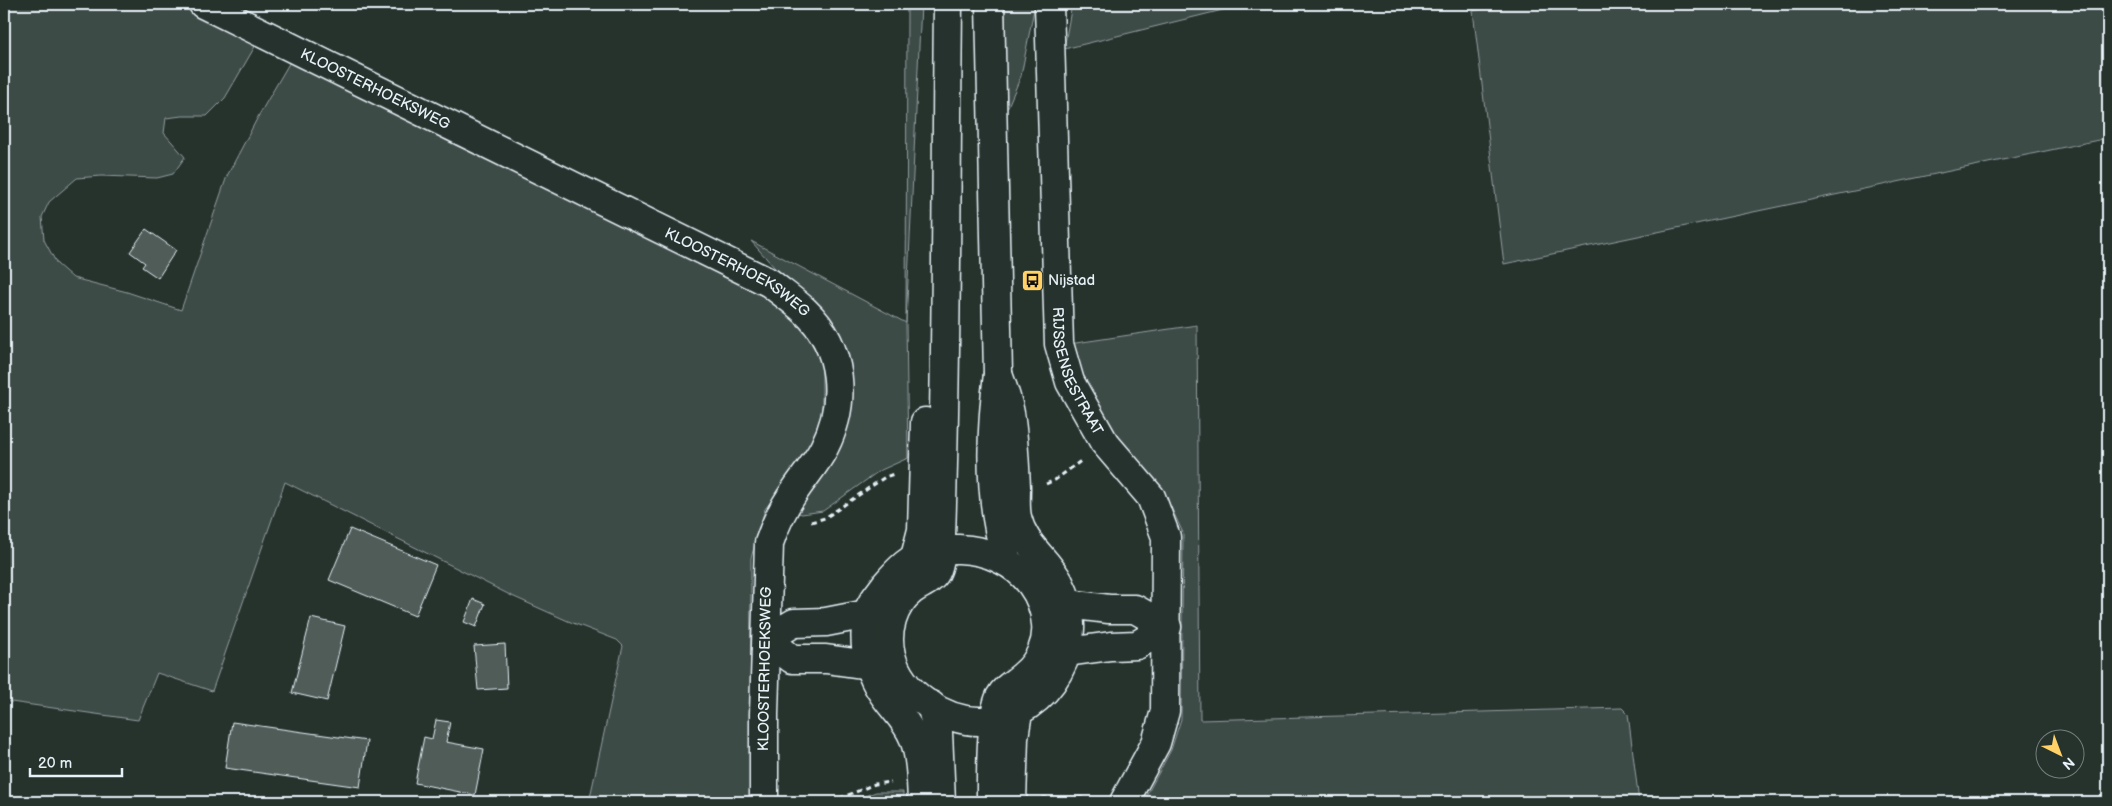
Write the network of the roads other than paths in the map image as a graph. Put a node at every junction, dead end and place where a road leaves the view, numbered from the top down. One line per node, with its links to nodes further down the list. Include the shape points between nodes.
1 (203, 4): 14 (main road, KLOOSTERHOEKSWEG, via 770,283 806,312 832,353 840,385 837,415 824,449 779,516 768,543)
2 (948, 4): 5 (main road)
3 (990, 4): 6 (main road)
4 (1049, 4): 13 (main road, RIJSSENSESTRAAT, via 1059,344 1070,382 1104,442 1151,497 1166,537)
5 (944, 363): 7 (main road); 8 (main road, via 926,417 922,530)
6 (998, 374): 9 (main road, via 992,419 994,485 999,536); 11 (main road, via 1011,416 1016,515 1021,533 1060,584)
7 (941, 549): 8 (main road); 9 (main road, via 982,552); 17 (main road, via 936,571 906,595 890,624 890,654)
8 (915, 557): 12 (main road, via 888,582)
9 (1007, 561): 10 (main road, via 1035,589)
10 (1040, 600): 11 (main road); 19 (main road, via 1045,614 1045,644 1037,662 1001,696)
11 (1067, 604): 13 (main road, via 1135,609); 15 (main road, via 1070,629)
12 (867, 614): 14 (main road, via 826,622 794,623); 16 (main road, via 865,639)
13 (1167, 627): 15 (main road, via 1137,645); 25 (main road, RIJSSENSESTRAAT, via 1166,711 1162,729)
14 (767, 639): 16 (main road, via 792,659 826,659); 20 (main road, KLOOSTERHOEKSWEG)
15 (1067, 652): 19 (main road, via 1051,684 1036,700)
16 (869, 665): 17 (main road); 21 (main road, via 882,692 904,719 914,739)
17 (896, 670): 18 (main road, via 917,696)
18 (931, 705): 19 (main road, via 967,720); 22 (main road, via 938,732)
19 (1006, 715): 23 (main road); 24 (main road, via 1014,736)
20 (764, 802)
21 (922, 802)
22 (941, 802)
23 (991, 802)
24 (1012, 802)
25 (1124, 802)

